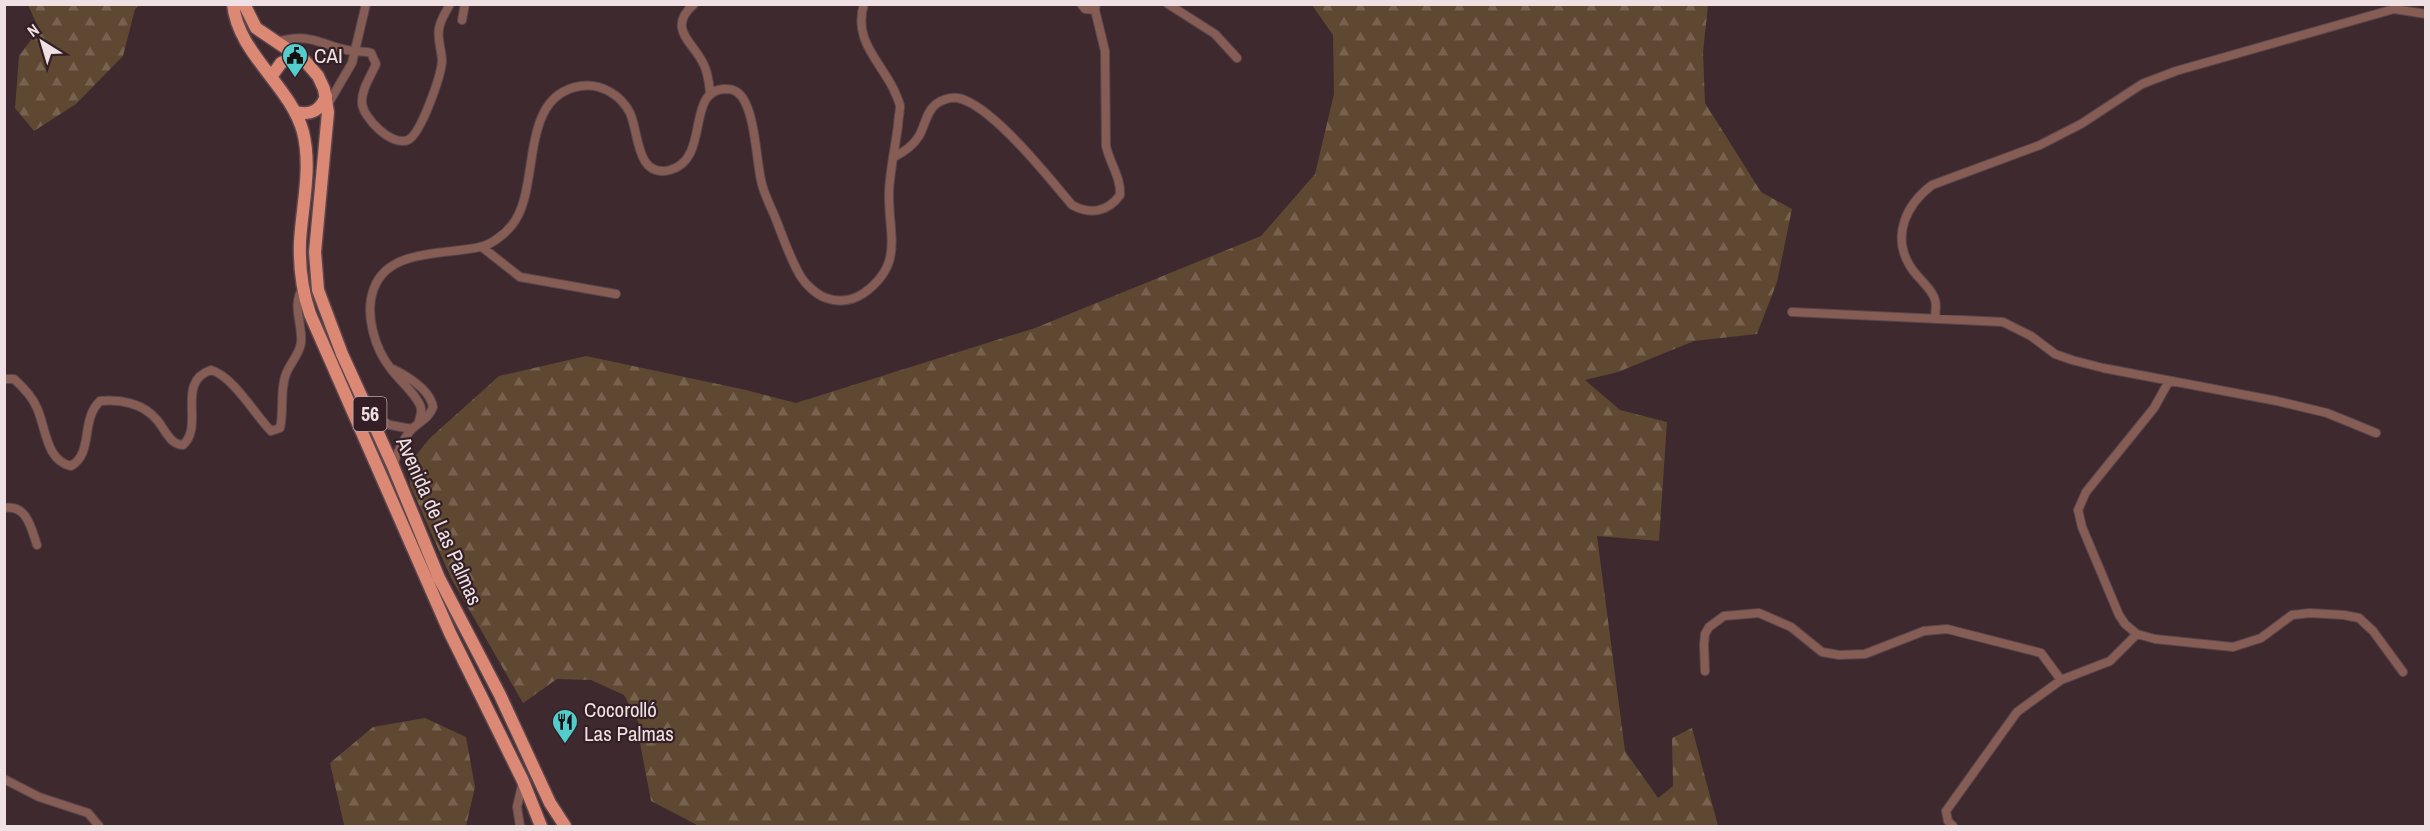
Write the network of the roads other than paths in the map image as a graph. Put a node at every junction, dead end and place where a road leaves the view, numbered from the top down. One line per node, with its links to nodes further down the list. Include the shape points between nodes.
1 (233, 4): 17 (main road, Avenida de Las Palmas / 56, via 239,29)
2 (244, 4): 13 (main road, via 256,28)
3 (366, 4): 14 (street)
4 (450, 4): 14 (street, via 439,26 442,62 435,86 420,123 407,141 386,136 365,113 362,102 376,61 368,52)
5 (465, 4): 12 (street)
6 (694, 4): 18 (street, via 681,25 684,36 704,63)
7 (864, 4): 21 (street, via 861,33 900,105)
8 (1080, 4): 10 (street, via 1085,9)
9 (1168, 4): 16 (street, via 1215,34)
10 (1096, 7): 21 (street, via 1105,51 1106,146 1120,184 1120,195 1108,208 1092,211 1072,205 1009,134 974,105 957,98 944,99 934,106 919,136)
11 (2426, 14): 26 (street, via 2394,9 2176,71 2142,84 2081,124 2040,145 1932,185 1908,211 1902,240 1910,266 1935,298)
12 (462, 20)
13 (276, 42): 14 (street, via 309,38); 15 (main road)
14 (354, 51): 19 (street, via 352,63)
15 (296, 55): 17 (main road, via 281,63); 19 (main road, via 312,69)
16 (1237, 58)
17 (271, 77): 20 (main road, Avenida de Las Palmas / 56)
18 (710, 92): 21 (street, via 730,89 741,95 747,106 761,183 802,279 825,298 850,301 881,279 888,267 892,251 889,190); 22 (street, via 704,100 691,152 670,170 654,169 645,162 630,112 609,90 578,86 559,96 549,104 534,139 520,212 503,234)
19 (327, 100): 20 (main road, via 314,111); 30 (main road, Avenida de Las Palmas / 56, via 315,270 331,325)
20 (296, 112): 23 (main road, Avenida de Las Palmas / 56, via 306,150 300,241)
21 (894, 157)
22 (482, 247): 24 (street, via 520,277); 27 (street, via 408,259 380,278 374,288 371,314 376,342)
23 (303, 288): 28 (street, via 297,304 301,343 284,378 280,429 271,431 233,386 211,370 196,380 191,401 191,435 183,445 172,441 156,418 144,409 122,400 100,400 87,425 84,451 71,466 54,455 27,391 14,379); 41 (main road, Avenida de Las Palmas / 56, via 324,349 443,618)
24 (616, 294)
25 (1792, 312): 26 (street)
26 (1935, 319): 29 (street, via 2003,322 2055,354)
27 (389, 367): 31 (street, via 419,404 421,412); 31 (street, via 406,375 432,402 431,412)
28 (4, 379)
29 (2169, 381): 32 (street, via 2327,413); 36 (street, via 2154,408 2086,492 2078,510 2110,595 2125,624)
30 (371, 415): 31 (street, via 390,425); 33 (main road, Avenida de Las Palmas / 56)
31 (415, 427): 33 (street, via 400,447)
32 (2376, 433)
33 (393, 466): 45 (main road, Avenida de Las Palmas / 56, via 439,578)
34 (4, 508): 35 (street, via 19,509 26,516)
35 (37, 545)
36 (2137, 634): 38 (street, via 2233,647 2261,638 2292,615 2344,615 2359,618); 39 (street, via 2110,661)
37 (1705, 671): 39 (street, via 1705,634 1709,627 1724,616 1759,613 1791,627 1822,652 1839,655 1865,654 1924,631 1947,629 2041,653)
38 (2403, 672)
39 (2061, 680): 46 (street, via 2028,702 2005,727 1946,811)
40 (4, 779): 42 (street, via 88,813)
41 (523, 781): 43 (street, via 516,807); 44 (main road, Avenida de Las Palmas / 56)
42 (99, 826)
43 (520, 826)
44 (541, 826)
45 (565, 826)
46 (1953, 826)

